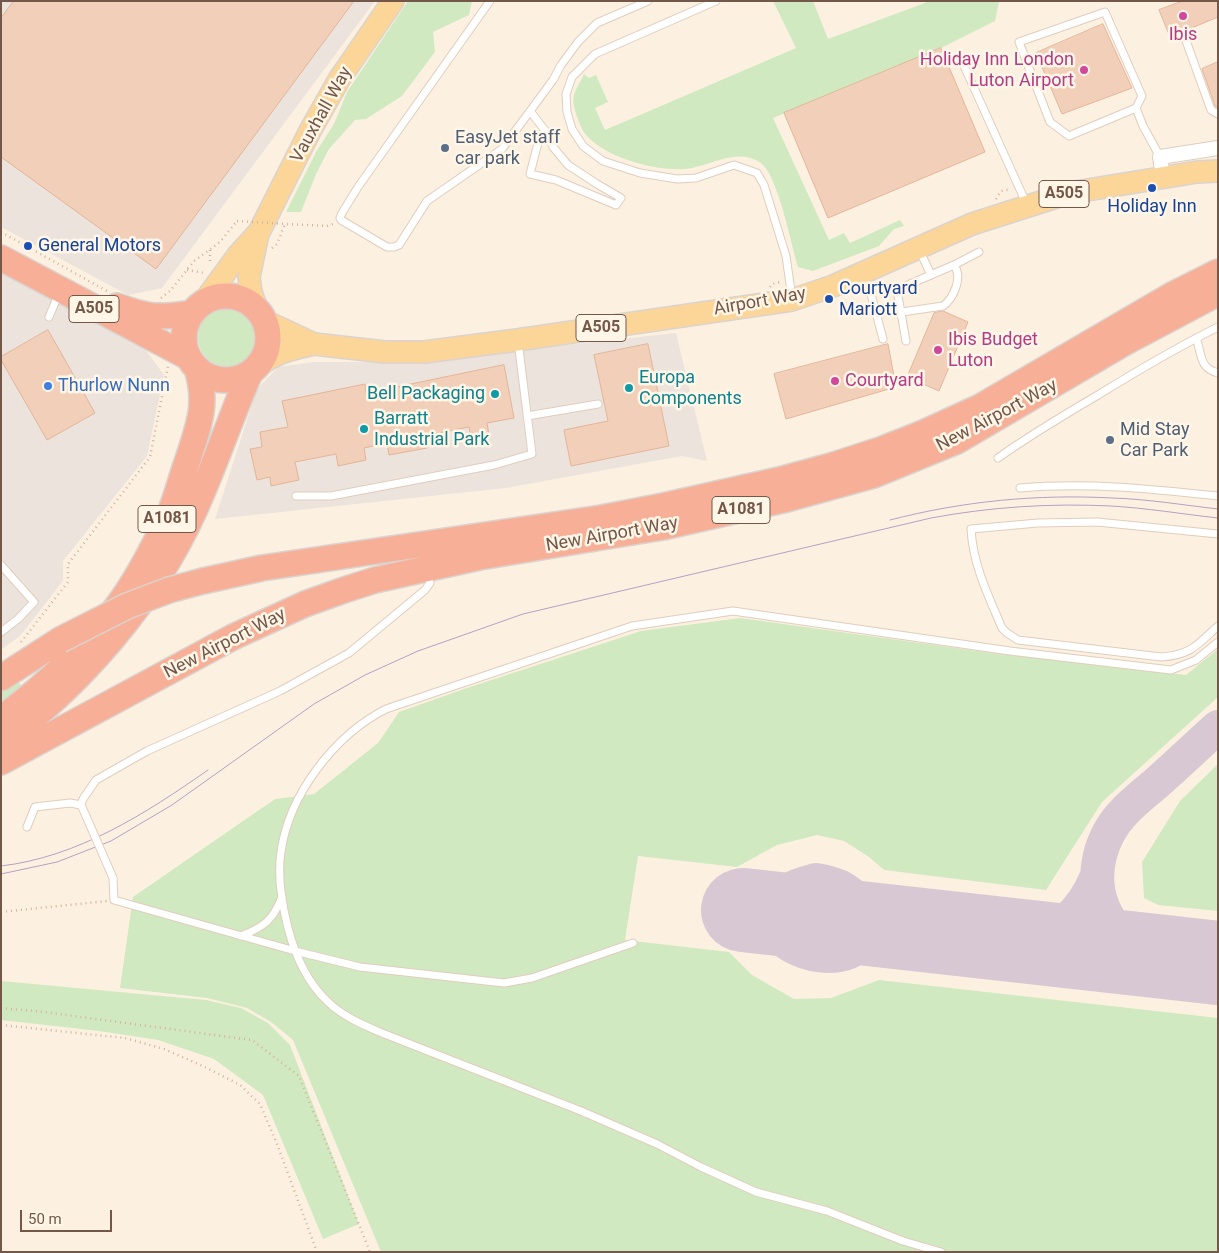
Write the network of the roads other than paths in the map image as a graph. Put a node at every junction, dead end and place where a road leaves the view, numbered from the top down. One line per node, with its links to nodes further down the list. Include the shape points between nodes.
1 (394, 1): 15 (main road, Vauxhall Way, via 340,78 311,129)
2 (490, 1): 8 (lane, via 358,187 341,220 387,247 394,247 426,201 502,149)
3 (648, 1): 8 (lane, via 597,23 578,42)
4 (716, 1): 26 (lane, via 595,54 572,77 566,94 567,112 572,129 583,146 603,161 640,173 677,179 696,178 734,165 757,174 764,185 786,256)
5 (1185, 38): 9 (lane, via 1211,110)
6 (960, 57): 14 (lane)
7 (1136, 108): 7 (lane, via 1069,136 1050,122 1019,42 1106,12 1142,96); 12 (lane)
8 (530, 111): 10 (lane)
9 (1218, 114)
10 (547, 133): 10 (lane, via 553,147 568,165 622,198 616,205 556,180 530,174 538,143)
11 (1218, 148): 12 (street)
12 (1161, 167): 13 (main road, Airport Way / A505); 14 (main road, Airport Way / A505)
13 (1218, 171)
14 (1028, 206): 17 (main road, Airport Way / A505, via 972,224)
15 (267, 239): 27 (main road, Vauxhall Way, via 238,255); 29 (main road, Vauxhall Way, via 249,277 251,292)
16 (1, 243): 27 (highway, A505, via 111,304 135,313 160,317)
17 (919, 249): 22 (main road, Airport Way / A505); 23 (lane)
18 (979, 252): 20 (lane)
19 (1, 258): 24 (highway, A505)
20 (954, 265): 23 (lane); 28 (lane, via 958,270 957,281 946,303)
21 (1218, 272): 47 (highway, New Airport Way / A1081, via 1172,295 980,407 880,450 779,480)
22 (862, 274): 26 (main road, Airport Way / A505); 33 (lane)
23 (931, 275): 28 (lane, via 899,291)
24 (61, 290): 30 (lane); 37 (highway, A505)
25 (1218, 293): 47 (highway, New Airport Way / A1081, via 957,441 874,475 662,528 480,558)
26 (792, 300): 34 (main road, Airport Way / A505)
27 (198, 308): 29 (highway, via 214,298 231,296 248,302); 37 (highway, via 187,323 184,334)
28 (902, 312): 35 (lane)
29 (261, 315): 36 (main road, Airport Way / A505); 38 (highway, via 269,332 269,344 266,355)
30 (50, 317)
31 (1218, 327): 32 (lane)
32 (1196, 338): 39 (lane, via 1201,361); 42 (lane, via 1028,436)
33 (883, 339)
34 (518, 340): 36 (main road, Airport Way / A505, via 424,352 385,352); 41 (lane)
35 (906, 341)
36 (314, 344): 38 (main road, Airport Way / A505, via 271,356)
37 (184, 364): 38 (highway, via 222,381 236,380); 53 (highway, A1081, via 202,384 201,416 169,514 150,552 116,608 87,641)
38 (254, 370): 54 (highway, A1081, via 195,509 152,587 99,656)
39 (1218, 373)
40 (598, 404): 41 (lane)
41 (527, 416): 44 (lane, via 532,454 331,496)
42 (998, 458)
43 (1020, 488): 45 (lane, via 1104,486)
44 (296, 496)
45 (1218, 496)
46 (1218, 534): 49 (lane, via 1097,522 971,529 974,558 984,586 1002,628 1018,640 1161,657 1177,656 1192,649)
47 (424, 557): 52 (highway, New Airport Way / A1081, bridge, via 262,568 169,590 127,606 60,640); 55 (highway, New Airport Way / A1081, via 375,580 305,604 233,637); 56 (lane, via 430,583 425,590 350,653 280,691 147,751 96,780)
48 (1, 565): 50 (lane, via 34,602)
49 (1218, 626)
50 (1, 632)
51 (1218, 642): 58 (lane, via 1196,660 1171,670 1010,651 733,611 632,626 386,709 368,719 331,750 299,799 281,851)
52 (1, 678)
53 (1, 719)
54 (1, 743)
55 (1, 762)
56 (81, 805): 57 (lane, via 35,807); 59 (lane, bridge, via 113,878 114,900)
57 (27, 827)
58 (282, 897): 59 (lane, via 275,914 252,932); 61 (lane)
59 (240, 936): 61 (lane)
60 (633, 943): 61 (lane, via 532,978 504,983 360,967)
61 (295, 951): 62 (lane, via 317,990 339,1011 366,1026 581,1111 756,1192 827,1211 902,1241)
62 (941, 1252)

